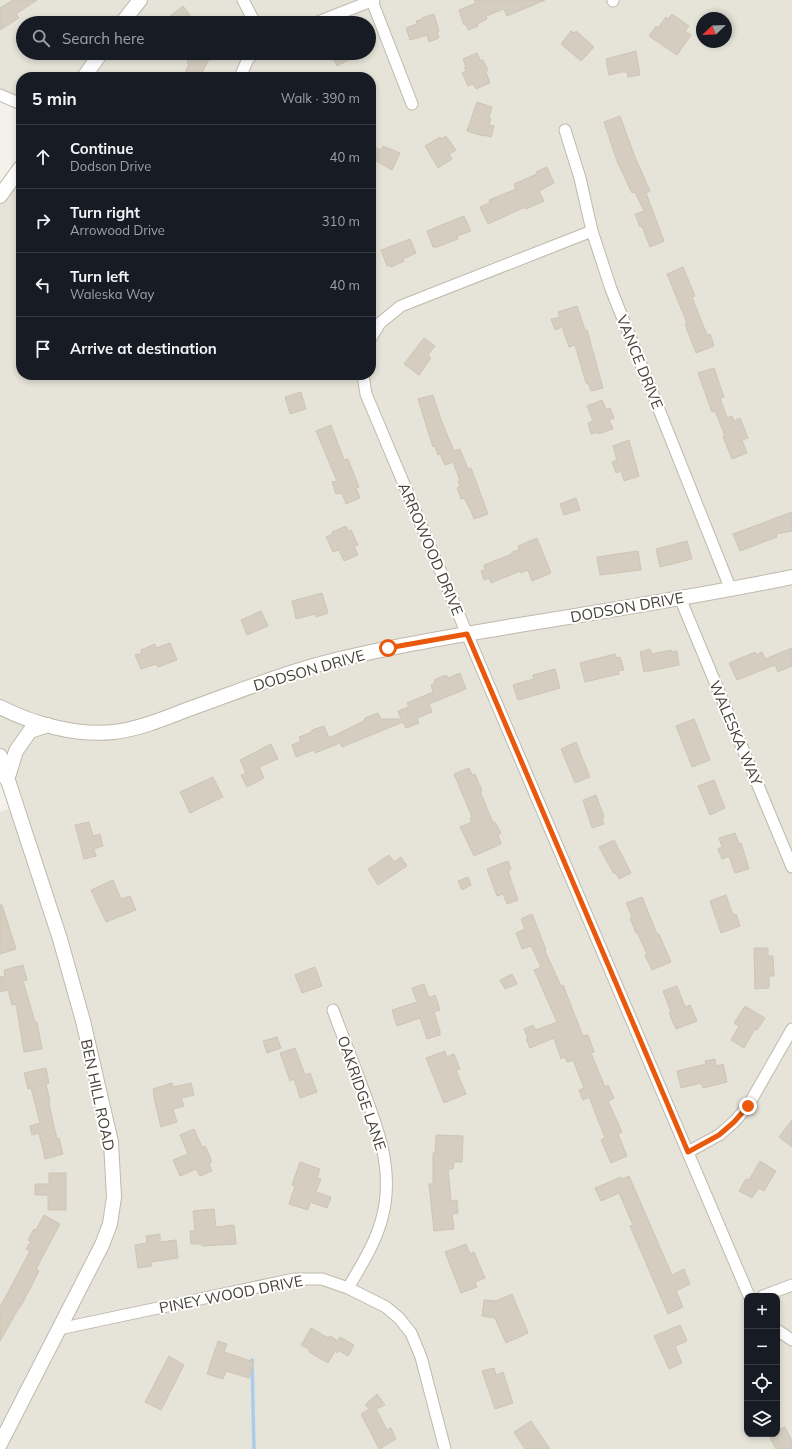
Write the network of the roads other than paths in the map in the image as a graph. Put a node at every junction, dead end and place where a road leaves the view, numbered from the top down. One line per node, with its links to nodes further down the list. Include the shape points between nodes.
1 (140, 0): 4 (street)
2 (243, 0): 5 (street)
3 (373, 0): 6 (street); 13 (street)
4 (127, 16)
5 (251, 16)
6 (333, 16)
7 (96, 60): 9 (street)
8 (248, 60): 10 (street)
9 (88, 72)
10 (242, 72)
11 (0, 95): 12 (street)
12 (16, 102)
13 (412, 104)
14 (565, 130): 17 (street, VANCE DRIVE, via 580,178)
15 (16, 174): 16 (street)
16 (0, 196)
17 (592, 231): 18 (street, via 401,306 380,323); 21 (street, VANCE DRIVE, via 611,289)
18 (376, 330)
19 (364, 380): 23 (street, ARROWOOD DRIVE, via 366,394)
20 (792, 577): 21 (street, DODSON DRIVE)
21 (731, 590): 22 (street, DODSON DRIVE)
22 (680, 598): 23 (street, DODSON DRIVE); 28 (street, WALESKA WAY)
23 (467, 634): 25 (street, DODSON DRIVE, via 323,663 142,726 115,732 86,732); 31 (street, ARROWOOD DRIVE)
24 (0, 706): 25 (street, DODSON DRIVE, via 19,717)
25 (48, 725): 27 (street, via 30,731 16,751)
26 (0, 756): 27 (street, BEN HILL ROAD)
27 (7, 780): 36 (street, BEN HILL ROAD, via 60,939 83,1021 111,1142 114,1197 110,1224)
28 (792, 867)
29 (333, 1010): 33 (street, OAKRIDGE LANE, via 379,1132 387,1186 379,1230)
30 (792, 1029): 31 (street, via 748,1106 719,1135)
31 (688, 1152): 34 (street, ARROWOOD DRIVE)
32 (792, 1285): 35 (street)
33 (348, 1288): 36 (street, PINEY WOOD DRIVE, via 322,1279 294,1279); 40 (street, PINEY WOOD DRIVE, via 386,1307 411,1333 421,1357)
34 (748, 1293)
35 (771, 1293)
36 (59, 1329): 39 (street, BEN HILL ROAD)
37 (780, 1332): 38 (street)
38 (792, 1340)
39 (0, 1444)
40 (445, 1449)

